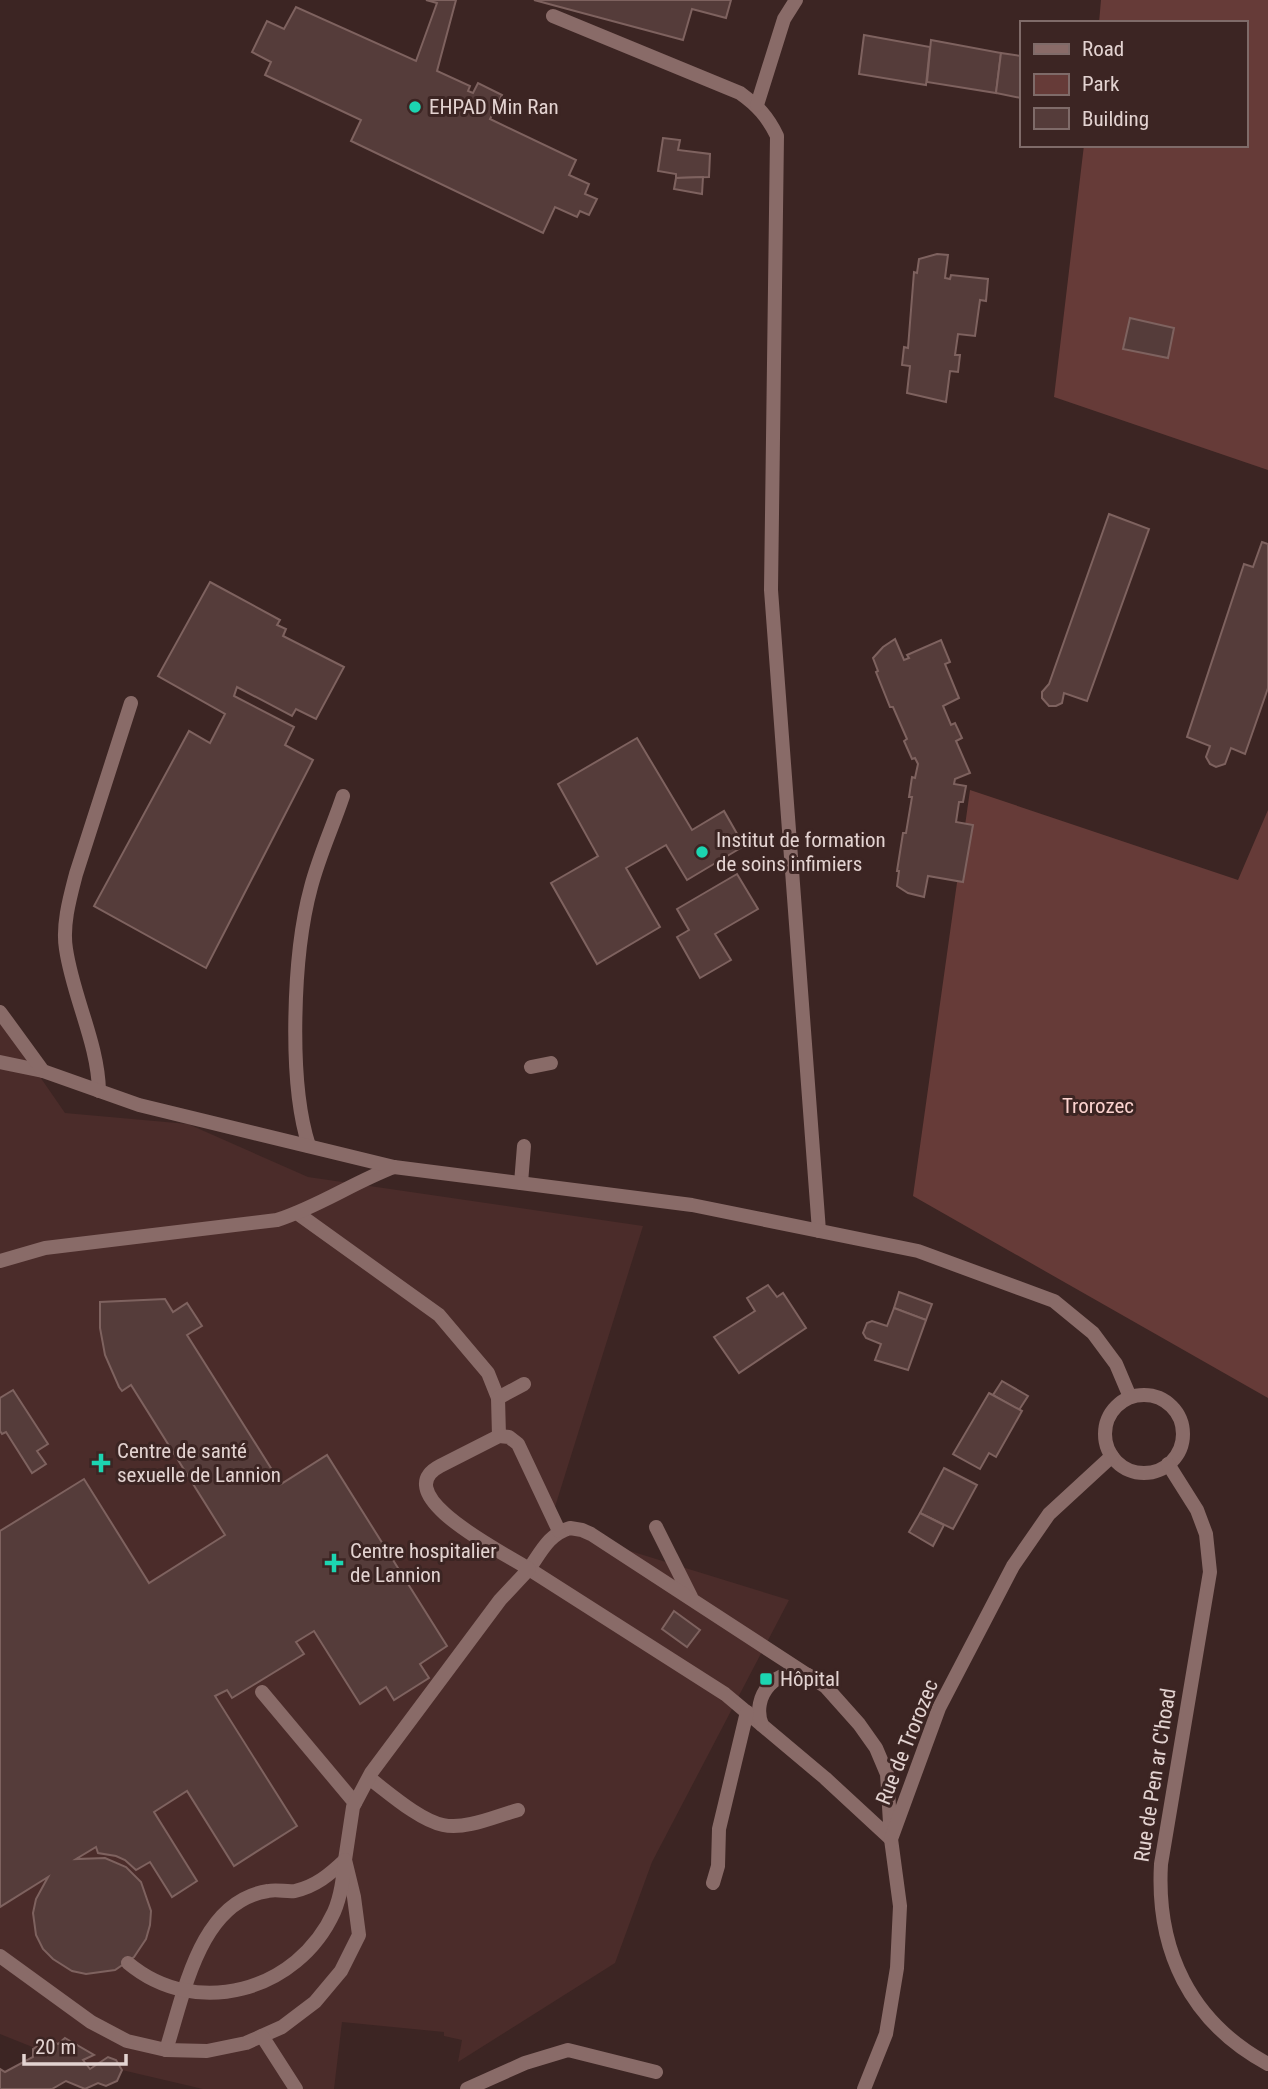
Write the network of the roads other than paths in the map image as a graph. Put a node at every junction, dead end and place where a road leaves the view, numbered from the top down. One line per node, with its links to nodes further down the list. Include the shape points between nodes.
1 (796, 0): 3 (street, via 784,19)
2 (553, 16): 3 (street, via 719,83)
3 (757, 105): 17 (street, via 777,136 771,590)
4 (131, 703): 11 (street, via 76,874 65,946 99,1072)
5 (343, 796): 12 (street, via 311,887 300,949 295,1040)
6 (0, 1012): 10 (street)
7 (0, 1062): 10 (street)
8 (551, 1063): 9 (street)
9 (531, 1067)
10 (43, 1071): 11 (street)
11 (99, 1091): 12 (street)
12 (309, 1146): 14 (street)
13 (524, 1146): 15 (street)
14 (394, 1167): 15 (street); 16 (street)
15 (521, 1183): 17 (street, via 692,1205)
16 (297, 1213): 18 (street, via 277,1220 45,1248); 21 (street, via 439,1315 488,1373)
17 (819, 1231): 20 (street, via 918,1251 1054,1301 1093,1333 1116,1364)
18 (0, 1261)
19 (524, 1384): 21 (street)
20 (1130, 1397): 23 (street, via 1109,1417 1105,1430); 24 (street, via 1157,1396 1181,1418 1182,1445)
21 (498, 1398): 22 (street)
22 (499, 1436): 26 (street, via 518,1444); 27 (street, via 431,1471 425,1480 426,1490 448,1519)
23 (1112, 1456): 24 (street, via 1137,1472); 36 (street, Rue de Trorozec, via 1049,1514 1013,1566 939,1708)
24 (1168, 1464): 43 (street, Rue de Pen ar C'hoad, via 1197,1510 1206,1534 1210,1572 1161,1864 1164,1930 1177,1969 1209,2017 1237,2045)
25 (656, 1527): 28 (street)
26 (559, 1531): 27 (street); 28 (street, via 570,1528 592,1534)
27 (529, 1569): 31 (street); 33 (street, via 500,1600)
28 (691, 1599): 29 (street)
29 (812, 1677): 32 (street, via 791,1673 770,1683 760,1704); 36 (street, via 838,1700 876,1748 887,1774)
30 (262, 1692): 34 (street)
31 (747, 1712): 32 (street); 38 (street, via 719,1829)
32 (762, 1725): 36 (street)
33 (369, 1778): 34 (street); 35 (street, via 444,1825 468,1824)
34 (355, 1803): 37 (street)
35 (518, 1810)
36 (891, 1839): 47 (street, Rue de Trorozec, via 900,1906 897,1968 886,2034)
37 (345, 1860): 40 (street, bridge, via 342,1886 322,1934 306,1955 263,1983 238,1991 186,1992 161,1984); 41 (street, via 359,1935 341,1971 315,2002); 42 (street, via 322,1882 241,1898 218,1920 198,1949)
38 (713, 1883)
39 (0, 1956): 42 (street, via 91,2022 127,2041)
40 (128, 1963)
41 (262, 2036): 42 (street, via 206,2051); 45 (street)
42 (166, 2050)
43 (1268, 2064)
44 (656, 2072): 46 (street, via 568,2050)
45 (296, 2089)
46 (467, 2089)
47 (864, 2089)

